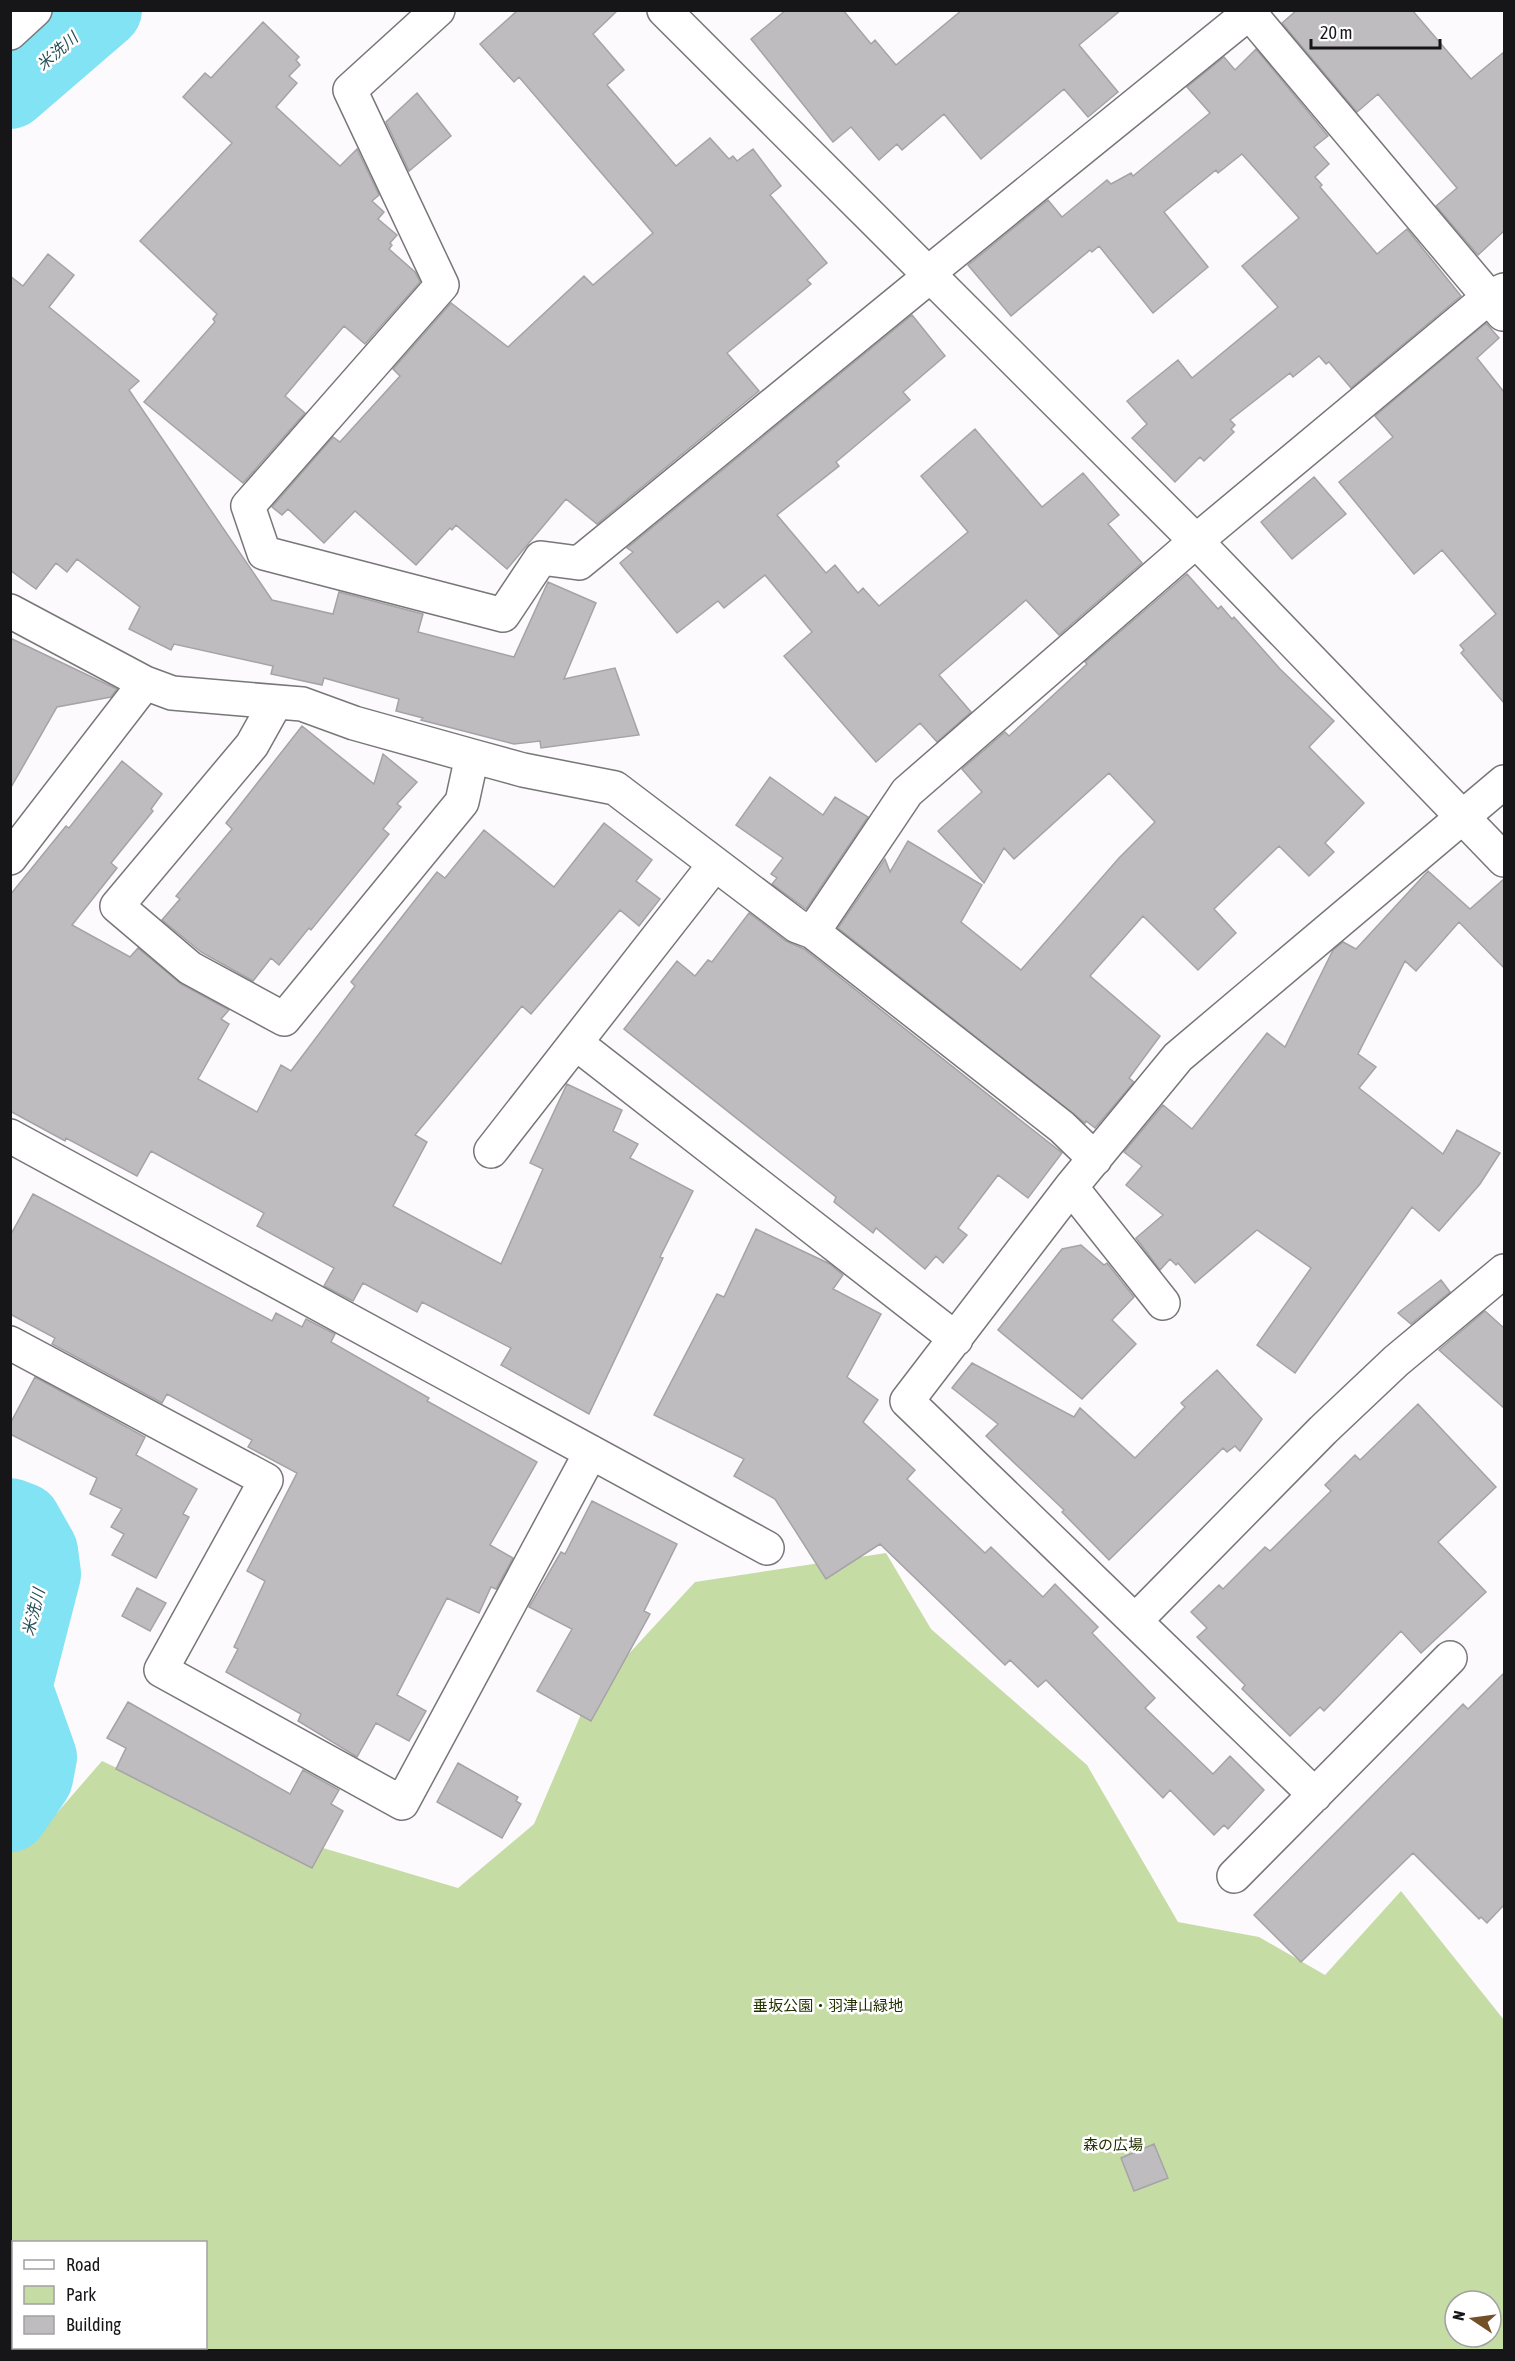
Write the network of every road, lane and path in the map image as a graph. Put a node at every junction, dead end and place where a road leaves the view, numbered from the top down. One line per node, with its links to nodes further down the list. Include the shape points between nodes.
1 (35, 10): 5 (street)
2 (438, 10): 6 (street, via 350,90 442,285 248,506 264,553 503,615 541,558 579,563)
3 (664, 10): 6 (street)
4 (1248, 11): 6 (street); 7 (street)
5 (10, 33)
6 (928, 276): 8 (street)
7 (1499, 301): 8 (street)
8 (1196, 541): 14 (street); 18 (street, via 907,792)
9 (10, 611): 10 (street)
10 (145, 683): 11 (street, via 172,693); 15 (street)
11 (276, 702): 12 (street, via 302,704); 12 (street, via 252,746 117,906 190,968 284,1019 462,802)
12 (472, 756): 17 (street, via 615,788)
13 (1504, 782): 14 (street)
14 (1463, 817): 16 (street); 22 (street, via 1179,1057)
15 (10, 858)
16 (1504, 860)
17 (715, 864): 18 (street, via 797,926); 19 (street)
18 (813, 932): 22 (street, via 1062,1127)
19 (577, 1044): 21 (street); 26 (street)
20 (15, 1148): 28 (street)
21 (491, 1151)
22 (1095, 1159): 23 (street)
23 (1071, 1186): 25 (street); 26 (street)
24 (1504, 1270): 30 (street, via 1396,1361 1323,1430)
25 (1163, 1303)
26 (956, 1339): 30 (street, via 907,1401)
27 (10, 1343): 28 (street, via 266,1480 161,1670 402,1803)
28 (591, 1452): 29 (street)
29 (767, 1548)
30 (1135, 1621): 32 (street)
31 (1450, 1658): 32 (street)
32 (1315, 1795): 33 (street)
33 (1234, 1876)

